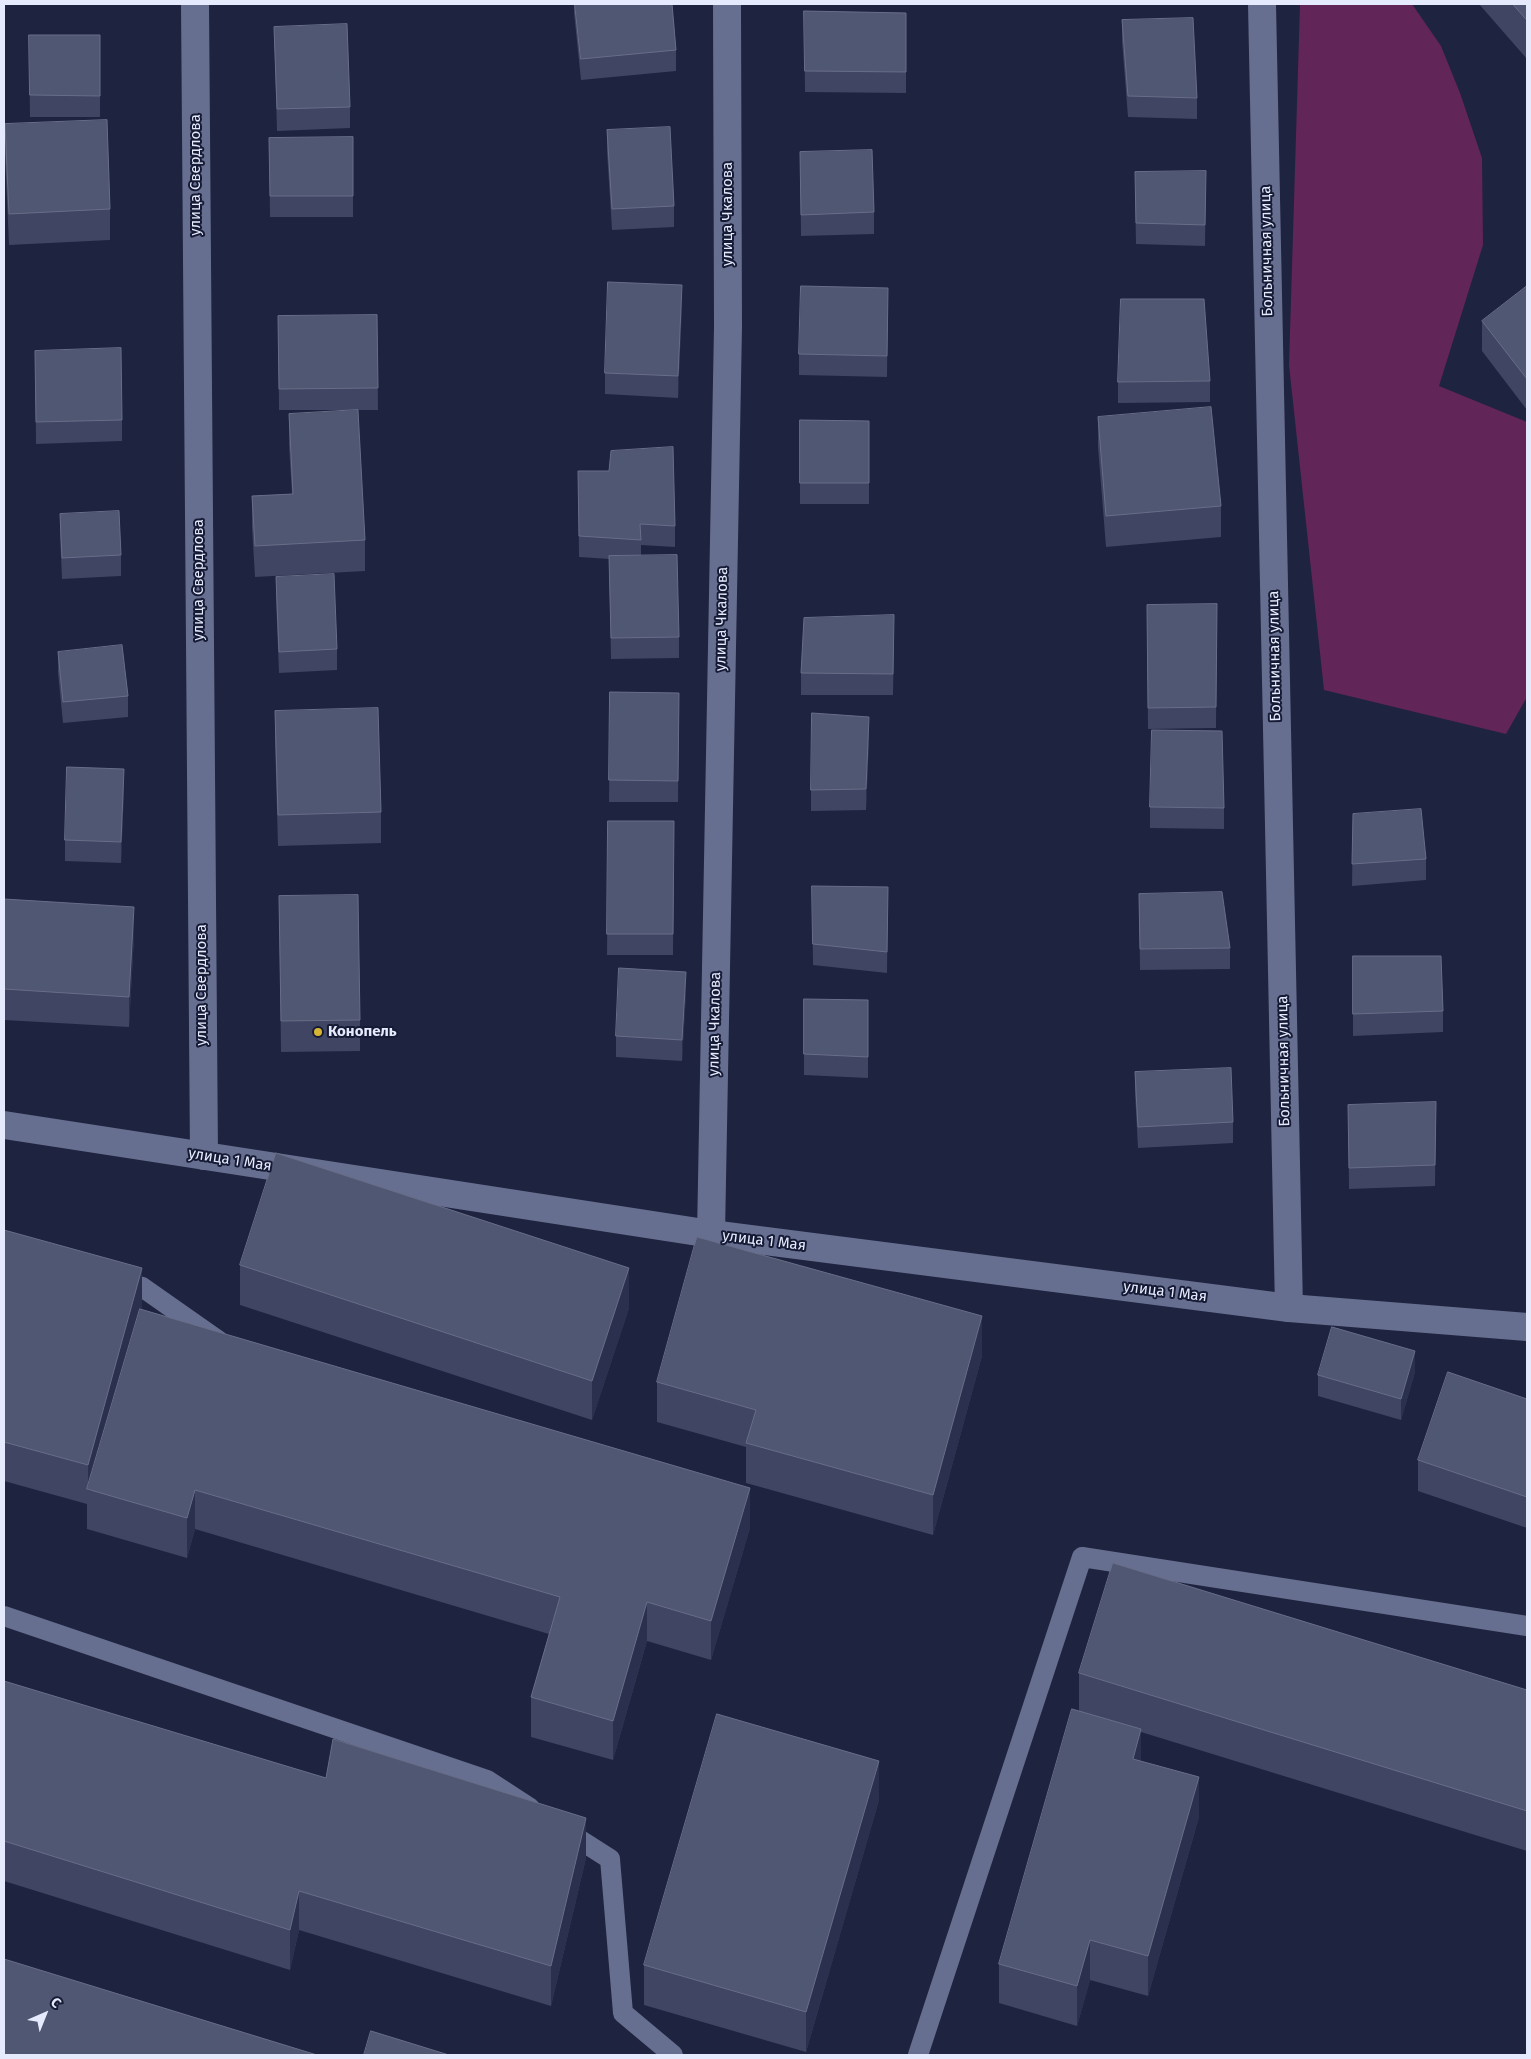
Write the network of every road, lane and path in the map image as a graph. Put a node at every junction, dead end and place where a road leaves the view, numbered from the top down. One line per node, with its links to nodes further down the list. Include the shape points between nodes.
1 (195, 4): 5 (street, улица Свердлова)
2 (727, 4): 6 (street, улица Чкалова, via 728,327)
3 (1262, 4): 8 (street, Больничная улица)
4 (4, 1125): 5 (street, улица 1 Мая)
5 (204, 1156): 6 (street, улица 1 Мая)
6 (711, 1234): 8 (street, улица 1 Мая)
7 (96, 1274): 10 (lane, via 142,1287)
8 (1289, 1308): 9 (street, улица 1 Мая)
9 (1527, 1327)
10 (235, 1351)
11 (4, 1616): 13 (lane, via 487,1780 610,1859 623,2013)
12 (1527, 1626): 14 (lane, via 1082,1557)
13 (673, 2055)
14 (918, 2055)

